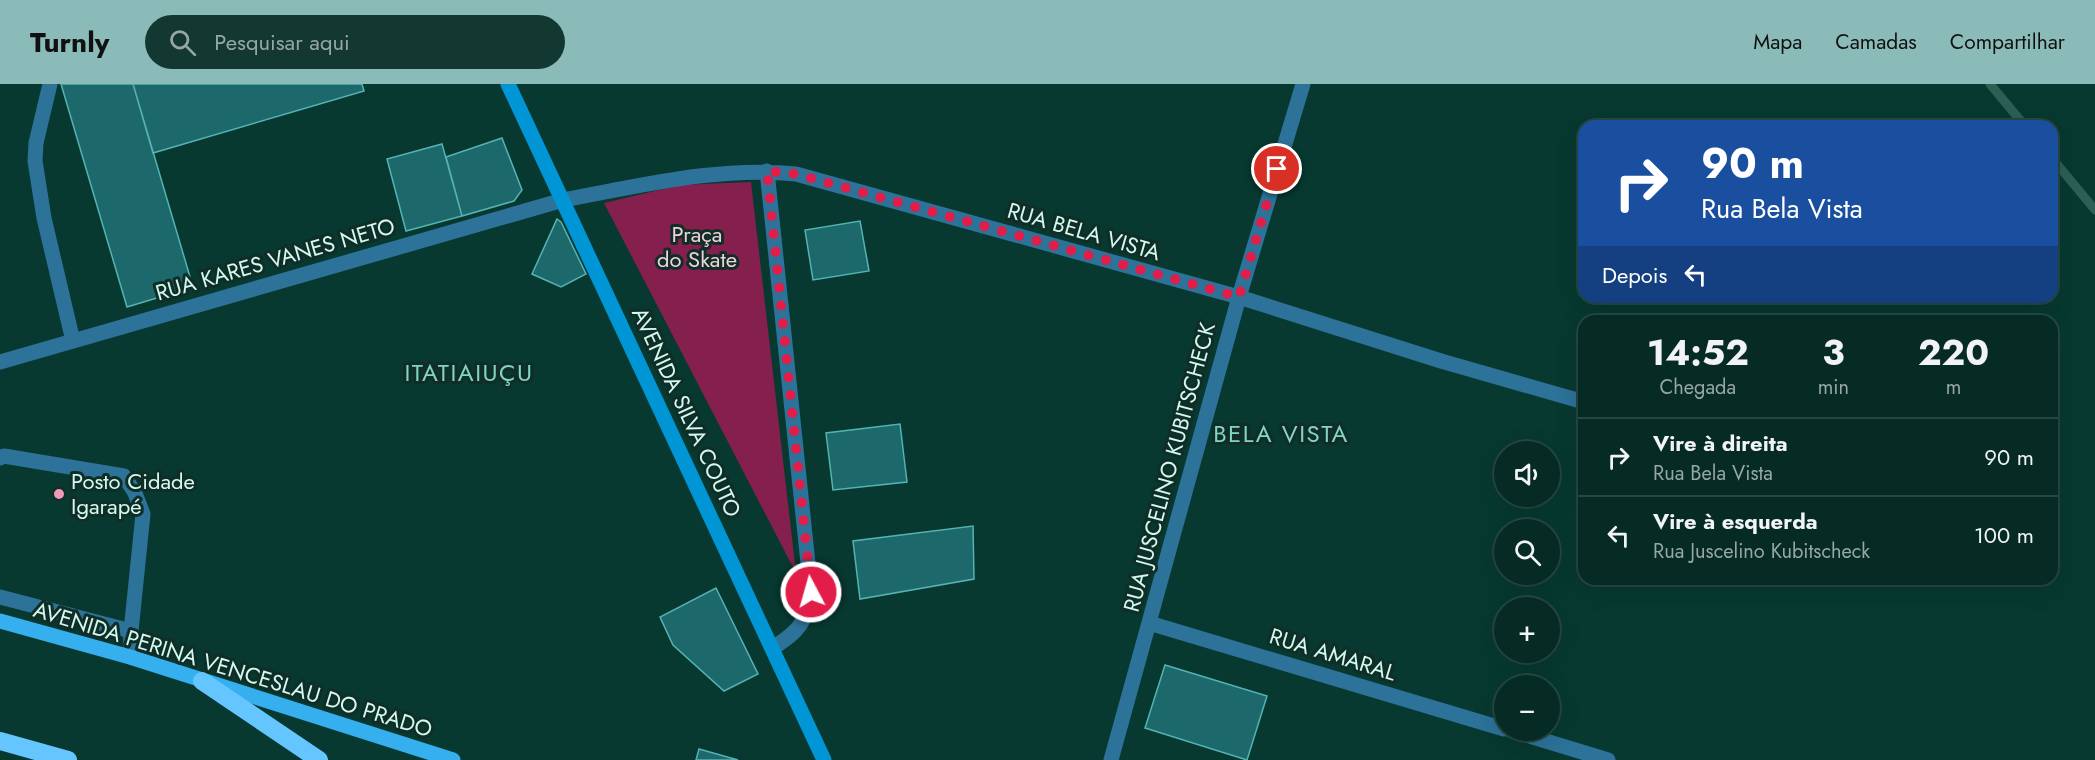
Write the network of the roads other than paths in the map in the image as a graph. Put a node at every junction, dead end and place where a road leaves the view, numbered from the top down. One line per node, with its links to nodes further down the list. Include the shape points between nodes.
1 (50, 84): 7 (street, via 35,161)
2 (508, 84): 5 (main road, AVENIDA SILVA COUTO)
3 (1303, 84): 6 (street, RUA JUSCELINO KUBITSCHECK)
4 (767, 171): 5 (street, RUA BELA VISTA, via 693,176); 6 (street, RUA BELA VISTA, via 796,174); 15 (street, via 811,592 806,617 794,634)
5 (563, 200): 7 (street, RUA KARES VANES NETO); 15 (main road, AVENIDA SILVA COUTO)
6 (1239, 297): 9 (street, RUA BELA VISTA); 13 (street, RUA JUSCELINO KUBITSCHECK)
7 (73, 341): 8 (street, RUA KARES VANES NETO)
8 (0, 362)
9 (1578, 400)
10 (0, 458): 14 (street, via 124,476 143,514)
11 (0, 597): 14 (street)
12 (0, 621): 16 (main road, AVENIDA PERINA VENCESLAU DO PRADO)
13 (1149, 623): 18 (street, RUA AMARAL); 25 (street, RUA JUSCELINO KUBITSCHECK)
14 (131, 631): 16 (street)
15 (773, 648): 24 (main road, AVENIDA SILVA COUTO)
16 (130, 657): 17 (main road, AVENIDA PERINA VENCESLAU DO PRADO)
17 (202, 681): 22 (highway); 23 (main road, AVENIDA PERINA VENCESLAU DO PRADO)
18 (1494, 726)
19 (0, 741): 21 (highway)
20 (1546, 741): 26 (street)
21 (68, 760)
22 (319, 760)
23 (453, 760)
24 (824, 760)
25 (1111, 760)
26 (1608, 760)

